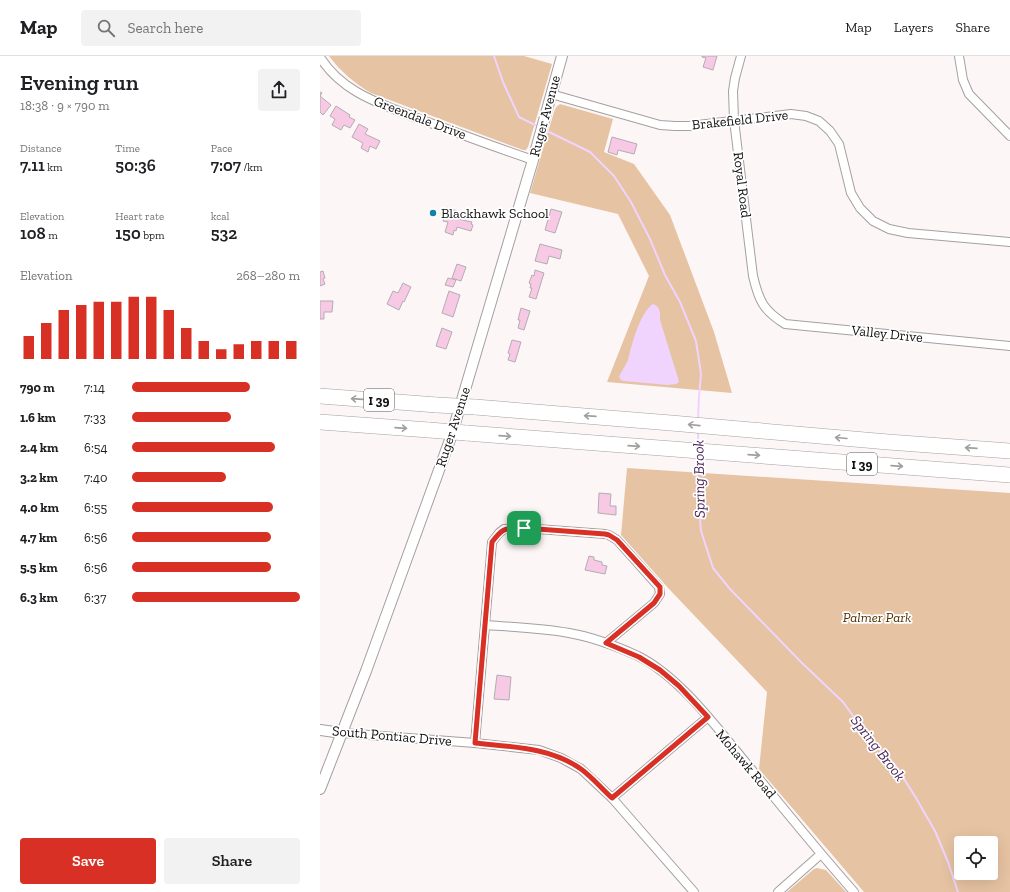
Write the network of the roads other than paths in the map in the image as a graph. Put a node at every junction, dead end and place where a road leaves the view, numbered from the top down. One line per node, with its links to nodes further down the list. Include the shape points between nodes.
1 (562, 56): 5 (street, Ruger Avenue)
2 (741, 56): 6 (street, Royal Road, via 733,91)
3 (959, 56): 7 (street, via 969,94)
4 (320, 57): 8 (street, Greendale Drive, via 338,79 375,102)
5 (551, 94): 6 (street, Brakefield Drive, via 660,125 689,126); 8 (street, Ruger Avenue)
6 (734, 120): 9 (street, Brakefield Drive, via 791,114 819,121 839,144 852,193 860,208 873,221 889,229); 10 (street, Royal Road, via 753,276 757,293)
7 (1010, 136)
8 (533, 160): 20 (street, Ruger Avenue, via 451,437)
9 (1010, 242)
10 (768, 312): 11 (street, Valley Drive, via 785,324)
11 (1010, 346)
12 (320, 396): 14 (highway, I 39, one-way to 12, bridge)
13 (320, 422): 15 (highway, I 39, one-way to 15, bridge)
14 (1010, 451)
15 (1010, 475)
16 (485, 625): 17 (street, Mohawk Road, via 570,633); 17 (street, via 492,542 499,533 504,529 524,528 599,533 617,540 660,587 660,594 654,603); 21 (street)
17 (606, 643): 18 (street, Mohawk Road, via 639,657 660,670)
18 (708, 717): 23 (street); 24 (street, Mohawk Road)
19 (320, 730): 20 (street, South Pontiac Drive)
20 (342, 732): 21 (street, South Pontiac Drive); 22 (street, Ruger Avenue)
21 (475, 743): 23 (street, South Pontiac Drive, via 539,750 561,758 581,769)
22 (320, 789)
23 (612, 798): 25 (street, South Pontiac Drive)
24 (821, 854): 26 (street); 27 (street, Mohawk Road)
25 (694, 892)
26 (778, 892)
27 (854, 892)

